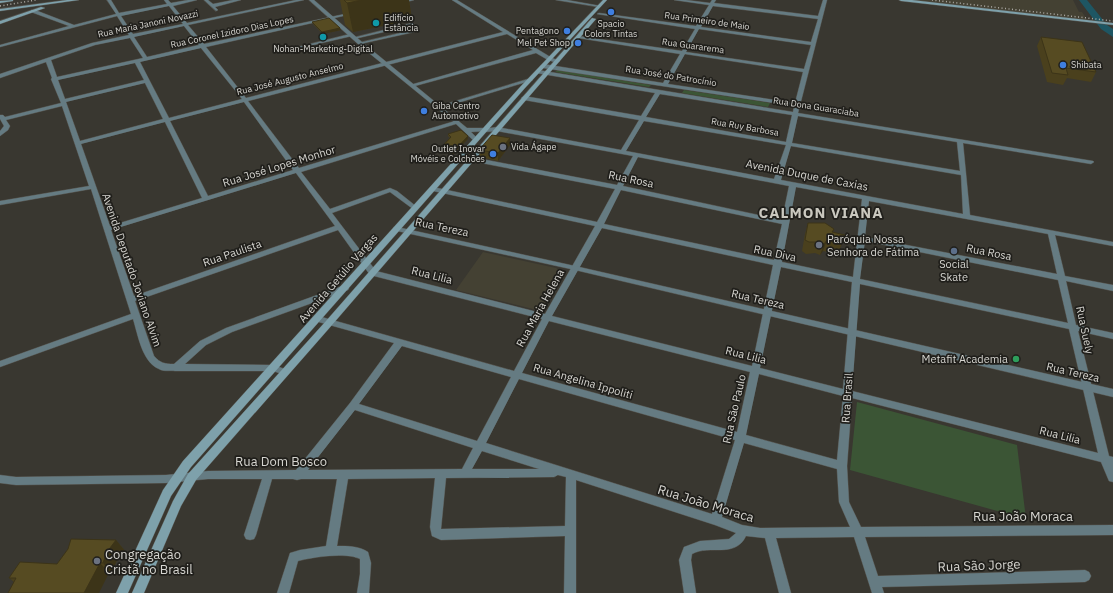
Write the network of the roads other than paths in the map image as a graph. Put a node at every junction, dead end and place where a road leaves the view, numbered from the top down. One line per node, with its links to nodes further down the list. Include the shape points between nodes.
1 (11, 0): 17 (main road)
2 (77, 0): 20 (main road)
3 (108, 0): 28 (street)
4 (195, 0): 18 (street)
5 (206, 0): 22 (street)
6 (239, 0): 22 (street)
7 (302, 0): 29 (street, Rua Maria Janoni Novazzi)
8 (311, 0): 30 (street)
9 (412, 0): 21 (street)
10 (454, 0): 39 (street)
11 (558, 0): 23 (street)
12 (605, 0): 23 (main road, Avenida Getúlio Vargas)
13 (612, 0): 27 (main road, Avenida Getúlio Vargas)
14 (676, 0): 19 (street)
15 (826, 0): 31 (street)
16 (901, 0): 35 (main road)
17 (0, 2)
18 (168, 2): 28 (street); 33 (street)
19 (713, 2): 31 (street); 37 (street)
20 (60, 3): 24 (main road); 25 (main road)
21 (390, 5)
22 (212, 6): 29 (street)
23 (599, 6): 27 (main road, via 602,8); 55 (main road, Avenida Getúlio Vargas)
24 (0, 10)
25 (33, 11): 32 (main road); 36 (street)
26 (361, 11): 30 (street, Rua Coronel Izidoro Dias Lopes)
27 (599, 14): 37 (street, Rua Primeiro de Maio); 42 (main road, Avenida Getúlio Vargas)
28 (117, 15): 36 (street); 40 (street)
29 (221, 16): 33 (street, Rua Maria Janoni Novazzi)
30 (332, 18): 41 (street); 48 (street, Rua Coronel Izidoro Dias Lopes)
31 (821, 18): 46 (street)
32 (0, 23)
33 (186, 24): 40 (street, Rua Maria Janoni Novazzi); 48 (street)
34 (412, 24): 41 (street)
35 (1110, 24)
36 (73, 26): 47 (street)
37 (698, 28): 46 (street, Rua Primeiro de Maio); 52 (street)
38 (417, 30): 45 (street)
39 (506, 33): 51 (street); 58 (street, Rua José Augusto Anselmo)
40 (131, 35): 53 (street, Rua Maria Janoni Novazzi); 54 (street)
41 (352, 36): 44 (street); 45 (street)
42 (578, 37): 52 (street, Rua Guararema); 57 (main road, Avenida Getúlio Vargas)
43 (312, 38): 44 (street)
44 (318, 42): 49 (street); 50 (street)
45 (360, 43): 58 (street)
46 (814, 44): 61 (street)
47 (0, 46)
48 (204, 46): 54 (street, Rua Coronel Izidoro Dias Lopes); 72 (street)
49 (324, 47)
50 (296, 48)
51 (536, 50): 55 (street); 69 (street)
52 (684, 53): 61 (street, Rua Guararema); 68 (street)
53 (48, 59): 64 (street, Rua Maria Janoni Novazzi); 65 (street, Avenida Deputado Joviano Alvim)
54 (146, 59): 56 (street, Rua Coronel Izidoro Dias Lopes)
55 (550, 59): 57 (street); 59 (main road, Avenida Getúlio Vargas)
56 (137, 61): 65 (street, Rua Coronel Izidoro Dias Lopes); 67 (street)
57 (557, 61): 60 (main road, Avenida Getúlio Vargas)
58 (386, 64): 69 (street); 72 (street, Rua José Augusto Anselmo)
59 (543, 66): 60 (street, Rua José do Patrocínio); 62 (main road, Avenida Getúlio Vargas)
60 (552, 67): 63 (main road, Avenida Getúlio Vargas); 68 (street, Rua José do Patrocínio)
61 (806, 71): 74 (street)
62 (538, 72): 63 (street, Rua Dona Guaraciaba); 66 (main road, Avenida Getúlio Vargas)
63 (547, 73): 70 (street, Rua Dona Guaraciaba); 71 (main road, Avenida Getúlio Vargas)
64 (0, 76)
65 (54, 79): 73 (street, Avenida Deputado Joviano Alvim)
66 (530, 80): 75 (street); 83 (main road, Avenida Getúlio Vargas)
67 (147, 82): 73 (street); 79 (street)
68 (665, 84): 74 (street, Rua José do Patrocínio)
69 (413, 85): 75 (street)
70 (659, 91): 76 (street, Rua Dona Guaraciaba); 78 (street)
71 (524, 98): 78 (street, Rua Ruy Barbosa); 81 (main road, Avenida Getúlio Vargas)
72 (245, 100): 79 (street, Rua José Augusto Anselmo); 93 (street)
73 (63, 103): 77 (street); 87 (street, Avenida Deputado Joviano Alvim)
74 (797, 105): 76 (street)
75 (439, 107): 80 (street)
76 (795, 112): 86 (street, Rua Dona Guaraciaba); 88 (street)
77 (2, 117): 84 (street, via 7,126)
78 (644, 119): 88 (street, Rua Ruy Barbosa); 89 (street)
79 (166, 120): 87 (street, Rua José Augusto Anselmo); 101 (street)
80 (457, 122): 82 (street); 93 (street, Rua José Lopes Monhor)
81 (497, 129): 83 (street, Avenida Duque de Caxias); 89 (street, Avenida Duque de Caxias); 91 (main road, Avenida Getúlio Vargas)
82 (466, 130): 83 (street, Avenida Duque de Caxias); 85 (street)
83 (485, 130): 85 (main road, Avenida Getúlio Vargas)
84 (0, 134)
85 (476, 140): 99 (main road, Avenida Getúlio Vargas)
86 (960, 140): 92 (street, Rua Dona Guaraciaba); 94 (street)
87 (78, 143): 97 (street, Avenida Deputado Joviano Alvim)
88 (789, 144): 94 (street, Rua Ruy Barbosa); 95 (street)
89 (622, 153): 90 (street, Avenida Duque de Caxias)
90 (636, 156): 95 (street, Avenida Duque de Caxias); 98 (street, Rua Maria Helena)
91 (471, 159): 98 (street, Rua Rosa); 100 (main road, Avenida Getúlio Vargas)
92 (1091, 162)
93 (297, 170): 101 (street, Rua José Lopes Monhor); 105 (street)
94 (964, 174): 106 (street)
95 (777, 180): 96 (street, Avenida Duque de Caxias)
96 (794, 184): 102 (street, Avenida Duque de Caxias); 107 (street, Rua São Paulo)
97 (93, 187): 103 (street); 110 (street, Avenida Deputado Joviano Alvim)
98 (618, 188): 107 (street, Rua Rosa); 108 (street, Rua Maria Helena)
99 (433, 189): 100 (street, Rua Diva); 104 (main road, Avenida Getúlio Vargas)
100 (443, 191): 108 (street, Rua Diva); 112 (main road, Avenida Getúlio Vargas)
101 (206, 198): 110 (street, Rua José Lopes Monhor)
102 (866, 198): 106 (street, Avenida Duque de Caxias); 114 (street, Rua Brasil)
103 (0, 203)
104 (415, 208): 105 (street, via 390,190); 111 (main road, Avenida Getúlio Vargas)
105 (328, 212): 109 (street)
106 (967, 216): 113 (street, Avenida Duque de Caxias)
107 (786, 223): 117 (street, Rua São Paulo)
108 (599, 226): 117 (street, Rua Diva); 118 (street, Rua Maria Helena)
109 (340, 227): 116 (street); 124 (street, Rua Paulista)
110 (107, 228): 124 (street, Avenida Deputado Joviano Alvim)
111 (397, 229): 112 (street, Rua Tereza); 116 (main road, Avenida Getúlio Vargas)
112 (408, 231): 118 (street, Rua Tereza); 119 (main road, Avenida Getúlio Vargas)
113 (1051, 232): 115 (street, Avenida Duque de Caxias); 120 (street, Rua Suely)
114 (861, 238): 120 (street, Rua Rosa); 121 (street, Rua Brasil)
115 (1113, 244)
116 (367, 263): 119 (street); 122 (main road, Avenida Getúlio Vargas)
117 (778, 264): 121 (street, Rua Diva); 125 (street, Rua São Paulo)
118 (575, 268): 125 (street, Rua Tereza); 127 (street, Rua Maria Helena)
119 (373, 273): 127 (street, Rua Lilia); 129 (main road, Avenida Getúlio Vargas)
120 (1062, 278): 123 (street, Rua Rosa); 130 (street, Rua Suely)
121 (856, 282): 130 (street, Rua Diva); 131 (street, Rua Brasil)
122 (344, 288): 128 (main road, Avenida Getúlio Vargas); 135 (street, via 229,330 203,343)
123 (1113, 288)
124 (131, 300): 126 (street, Avenida Deputado Joviano Alvim)
125 (768, 313): 131 (street, Rua Tereza); 137 (street, Rua São Paulo)
126 (136, 315): 134 (street); 135 (street, Avenida Deputado Joviano Alvim, via 150,357 162,367)
127 (547, 317): 137 (street, Rua Lilia); 139 (street, Rua Maria Helena)
128 (318, 319): 129 (street, Rua Angelina Ippoliti); 136 (main road, Avenida Getúlio Vargas)
129 (329, 323): 133 (street, Rua Angelina Ippoliti); 138 (main road, Avenida Getúlio Vargas)
130 (1073, 328): 132 (street, Rua Diva); 140 (street, Rua Suely)
131 (852, 332): 140 (street, Rua Tereza); 142 (street, Rua Brasil)
132 (1113, 336)
133 (400, 342): 139 (street, Rua Angelina Ippoliti); 143 (street)
134 (0, 364)
135 (175, 368): 136 (street, Avenida Deputado Joviano Alvim)
136 (273, 368): 138 (street, Avenida Deputado Joviano Alvim); 157 (main road, Avenida Getúlio Vargas)
137 (755, 370): 142 (street, Rua Lilia); 144 (street, Rua São Paulo)
138 (285, 372): 154 (main road, Avenida Getúlio Vargas)
139 (516, 375): 144 (street, Rua Angelina Ippoliti); 145 (street, Rua Maria Helena)
140 (1086, 386): 141 (street, Rua Tereza); 146 (street, Rua Suely)
141 (1113, 393)
142 (848, 394): 146 (street, Rua Lilia); 147 (street, Rua Brasil)
143 (353, 406): 145 (street, Rua João Moraca); 153 (street)
144 (740, 439): 147 (street, Rua Angelina Ippoliti); 158 (street, Rua São Paulo)
145 (480, 445): 149 (street, Rua Maria Helena); 152 (street, Rua João Moraca)
146 (1109, 460): 155 (street, Rua Suely)
147 (842, 466): 162 (street, Rua Brasil, via 844,502)
148 (440, 473): 149 (street, Rua Dom Bosco); 151 (street, Rua Dom Bosco); 161 (street, via 436,532 441,534)
149 (465, 473): 152 (street, Rua Dom Bosco)
150 (268, 475): 153 (street, Rua Dom Bosco); 154 (street, Rua Dom Bosco); 164 (street)
151 (343, 475): 153 (street, Rua Dom Bosco); 165 (street)
152 (567, 475): 158 (street, Rua João Moraca); 161 (street)
153 (297, 476)
154 (192, 477): 157 (street, Rua Dom Bosco); 169 (main road, Avenida Getúlio Vargas, via 177,504)
155 (1113, 478)
156 (0, 479): 157 (street, Rua Dom Bosco)
157 (176, 479): 168 (main road, Avenida Getúlio Vargas, via 162,503)
158 (716, 520): 159 (street, Rua João Moraca)
159 (742, 530): 163 (street, Rua João Moraca); 173 (street, via 735,542 698,546 688,551 685,560)
160 (1113, 530): 162 (street, Rua João Moraca)
161 (570, 531): 172 (street)
162 (857, 531): 163 (street, Rua João Moraca); 167 (street, Rua Brasil)
163 (769, 534): 174 (street)
164 (250, 535)
165 (331, 551): 170 (street, via 294,557); 171 (street, via 361,552 366,562)
166 (1085, 576): 167 (street, Rua São Jorge)
167 (876, 588)
168 (122, 593)
169 (138, 593)
170 (283, 593)
171 (363, 593)
172 (570, 593)
173 (690, 593)
174 (785, 593)

